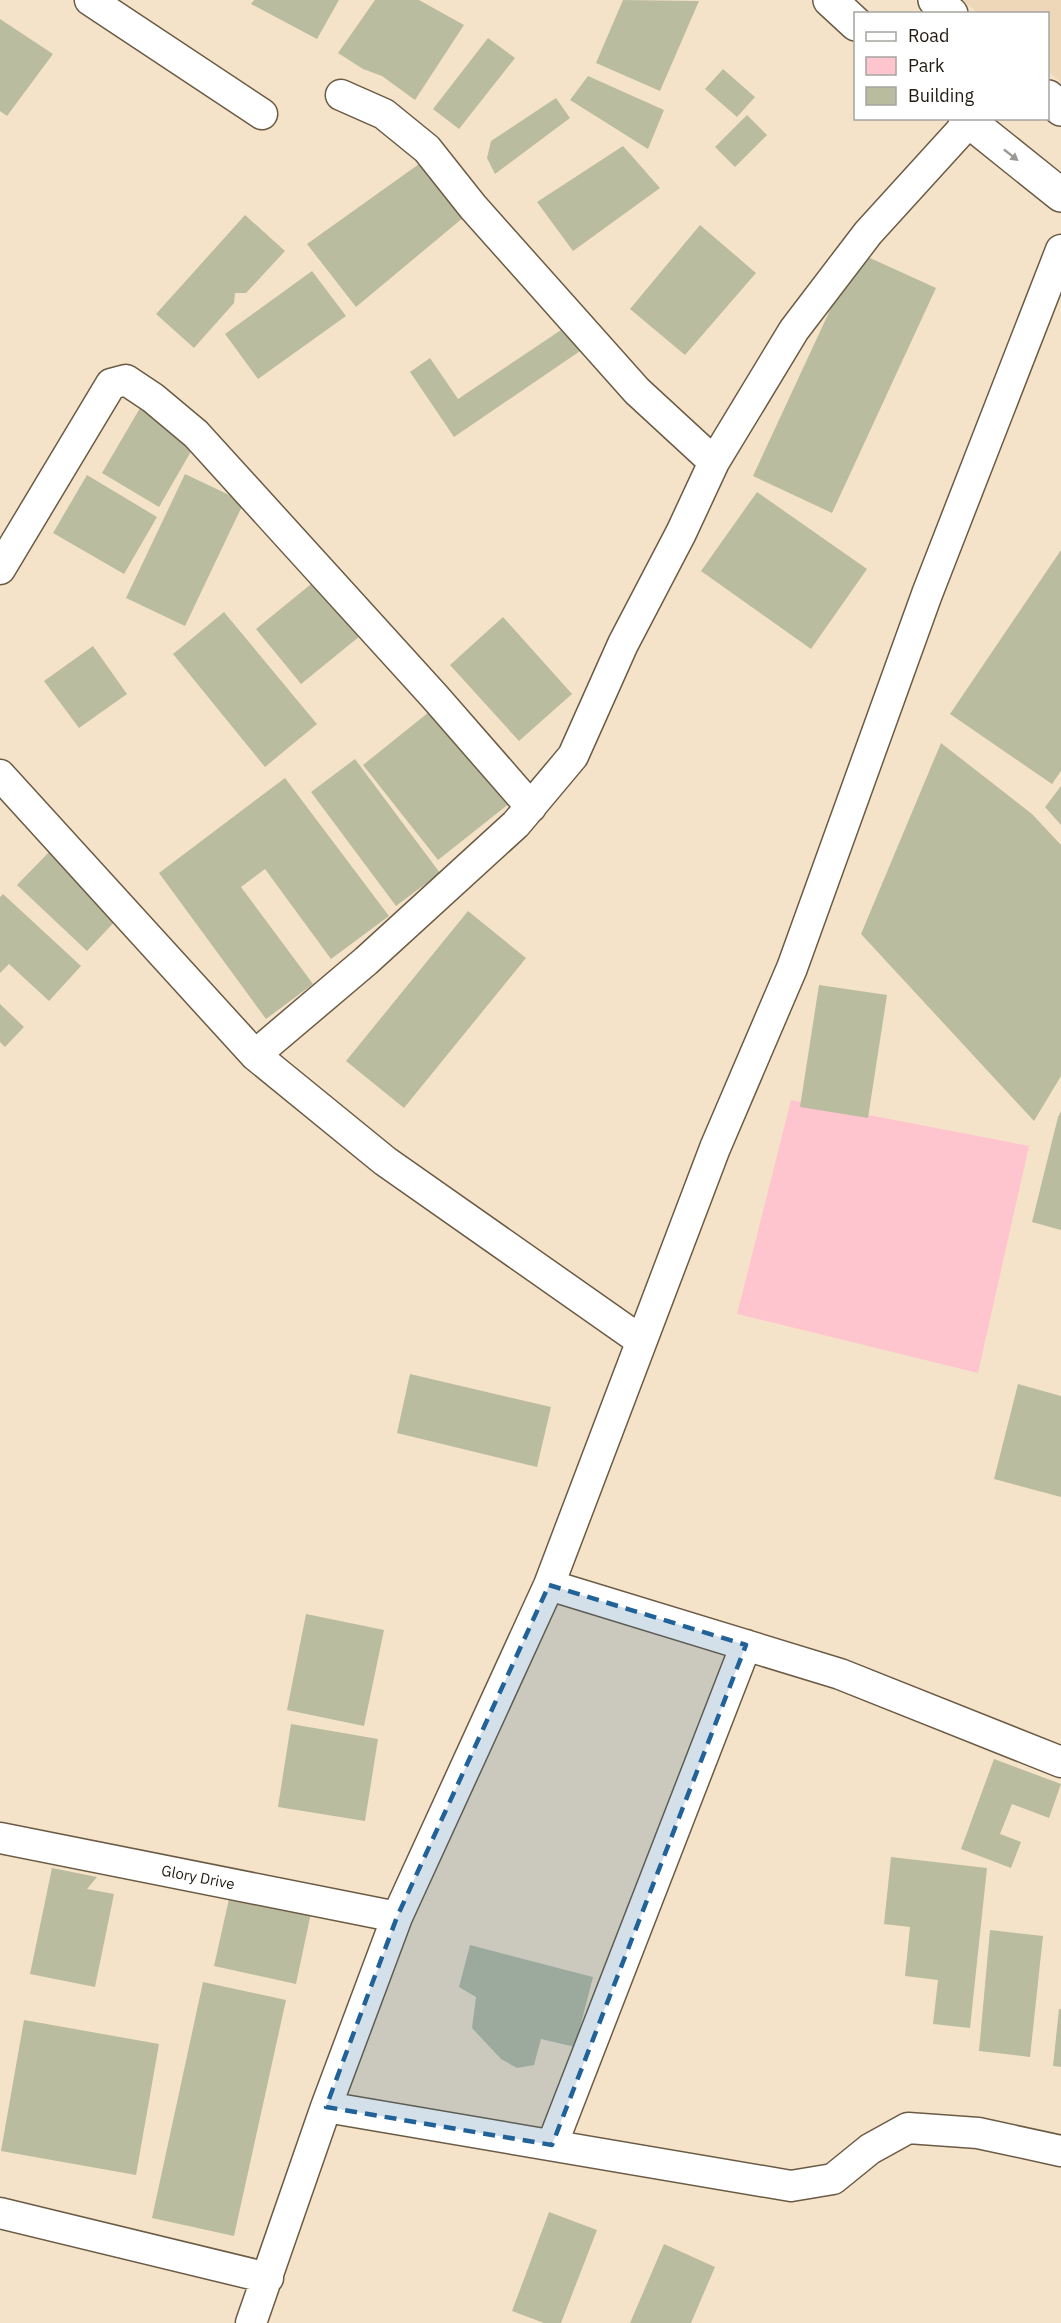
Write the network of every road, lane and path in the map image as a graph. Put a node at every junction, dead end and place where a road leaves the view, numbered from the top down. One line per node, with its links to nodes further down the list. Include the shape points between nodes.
1 (90, 0): 7 (street)
2 (830, 0): 5 (main road)
3 (935, 0): 4 (main road)
4 (949, 12)
5 (854, 23)
6 (341, 95): 11 (street, via 384,114 427,149 473,207 637,391)
7 (262, 114)
8 (967, 120): 9 (main road, one-way to 9); 11 (street, via 868,234 794,330)
9 (1061, 195)
10 (1061, 250): 16 (street, via 927,594 792,968)
11 (714, 462): 14 (street, via 623,644 573,756)
12 (0, 568): 14 (street, via 111,384 126,380 196,434)
13 (0, 775): 15 (street)
14 (531, 807): 15 (street, via 366,961)
15 (255, 1055): 16 (street, via 385,1161)
16 (640, 1340): 17 (street)
17 (549, 1585): 18 (street); 21 (street)
18 (746, 1645): 19 (street, via 840,1674); 23 (street)
19 (1061, 1762)
20 (0, 1838): 21 (street, Glory Drive)
21 (397, 1917): 22 (street)
22 (326, 2107): 23 (street); 26 (street)
23 (552, 2145): 24 (street, via 791,2186 832,2179 870,2149 908,2128 978,2133)
24 (1061, 2151)
25 (0, 2213): 26 (street)
26 (268, 2278): 27 (street)
27 (251, 2323)

